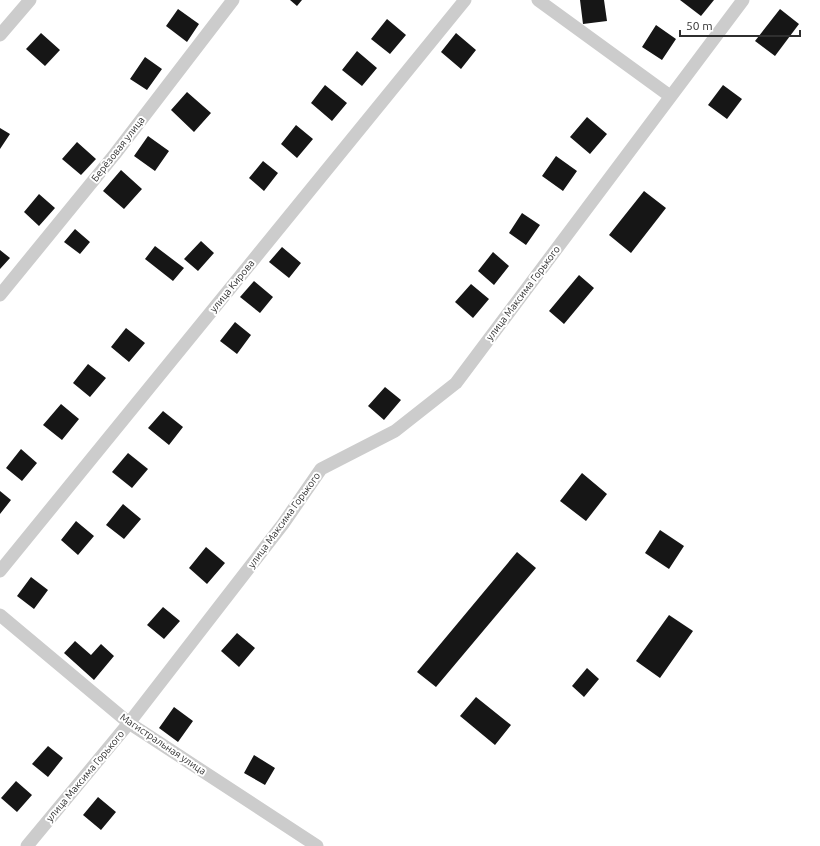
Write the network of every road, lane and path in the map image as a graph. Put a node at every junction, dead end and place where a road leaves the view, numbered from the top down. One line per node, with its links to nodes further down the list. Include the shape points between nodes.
1 (30, 0): 6 (street)
2 (233, 0): 8 (street, Берёзовая улица, via 115,154)
3 (465, 0): 9 (street, улица Кирова)
4 (538, 0): 7 (street)
5 (743, 0): 7 (street, улица Максима Горького)
6 (1, 30)
7 (670, 96): 11 (street, улица Максима Горького, via 456,383 395,431 321,469 283,524)
8 (0, 295)
9 (0, 571)
10 (0, 615): 11 (street, Магистральная улица)
11 (129, 723): 12 (street, улица Максима Горького); 13 (street, Магистральная улица)
12 (27, 846)
13 (317, 846)

